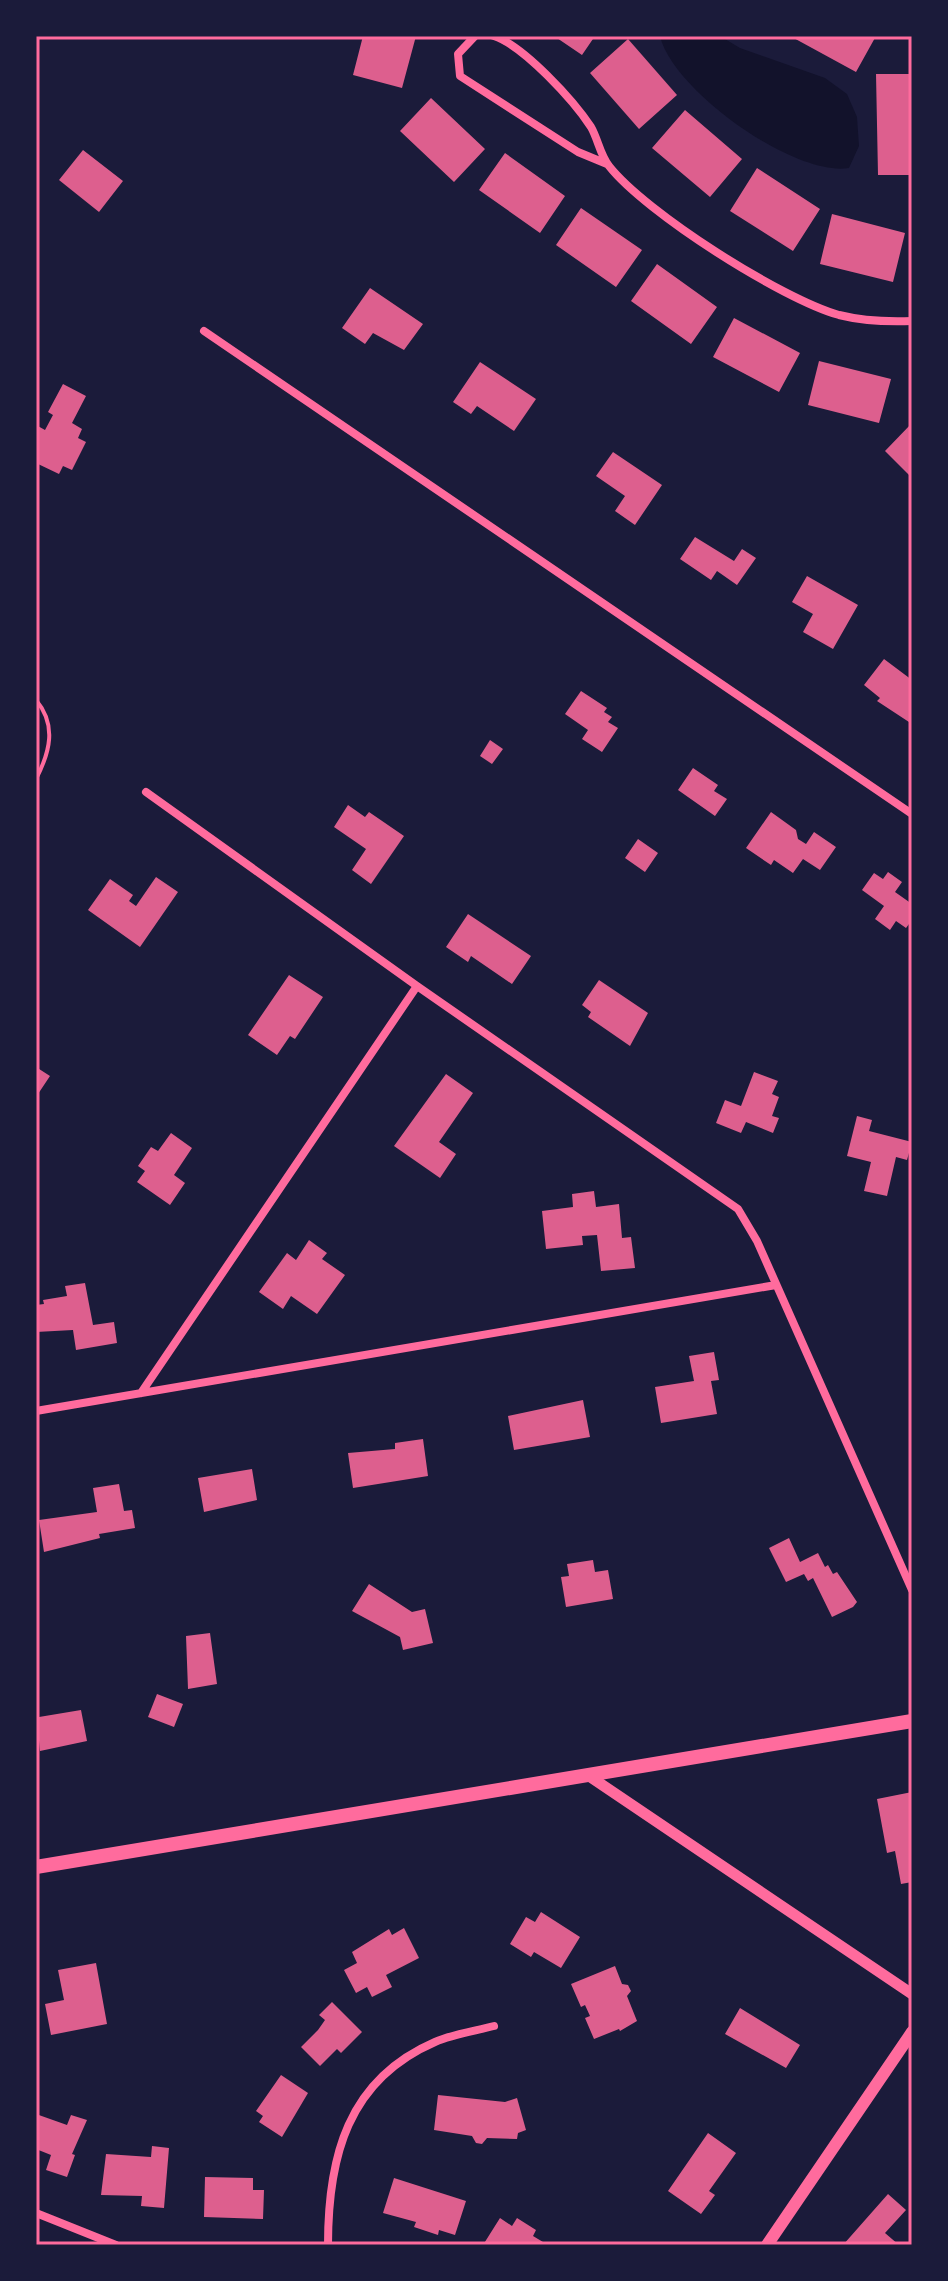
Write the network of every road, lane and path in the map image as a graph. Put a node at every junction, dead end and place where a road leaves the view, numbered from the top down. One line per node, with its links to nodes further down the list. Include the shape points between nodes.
1 (475, 36): 3 (street, via 458,54 460,76 578,152)
2 (494, 36): 3 (street, via 514,44 546,76 591,127)
3 (607, 164): 4 (street, via 663,215 781,291 840,315)
4 (912, 321)
5 (204, 331): 9 (street)
6 (36, 700): 7 (path, via 50,734)
7 (36, 779)
8 (146, 792): 10 (street)
9 (912, 814)
10 (417, 986): 11 (street, via 728,1199 749,1224); 12 (street)
11 (776, 1285): 12 (street); 14 (street)
12 (141, 1393): 13 (street)
13 (36, 1411)
14 (912, 1590)
15 (912, 1721): 16 (highway)
16 (589, 1776): 17 (highway); 18 (street)
17 (36, 1867)
18 (912, 1994)
19 (494, 2026): 23 (street, via 410,2054 367,2094 351,2117 334,2163)
20 (912, 2032): 24 (main road)
21 (36, 2213): 22 (street)
22 (116, 2245)
23 (328, 2245)
24 (767, 2245)

